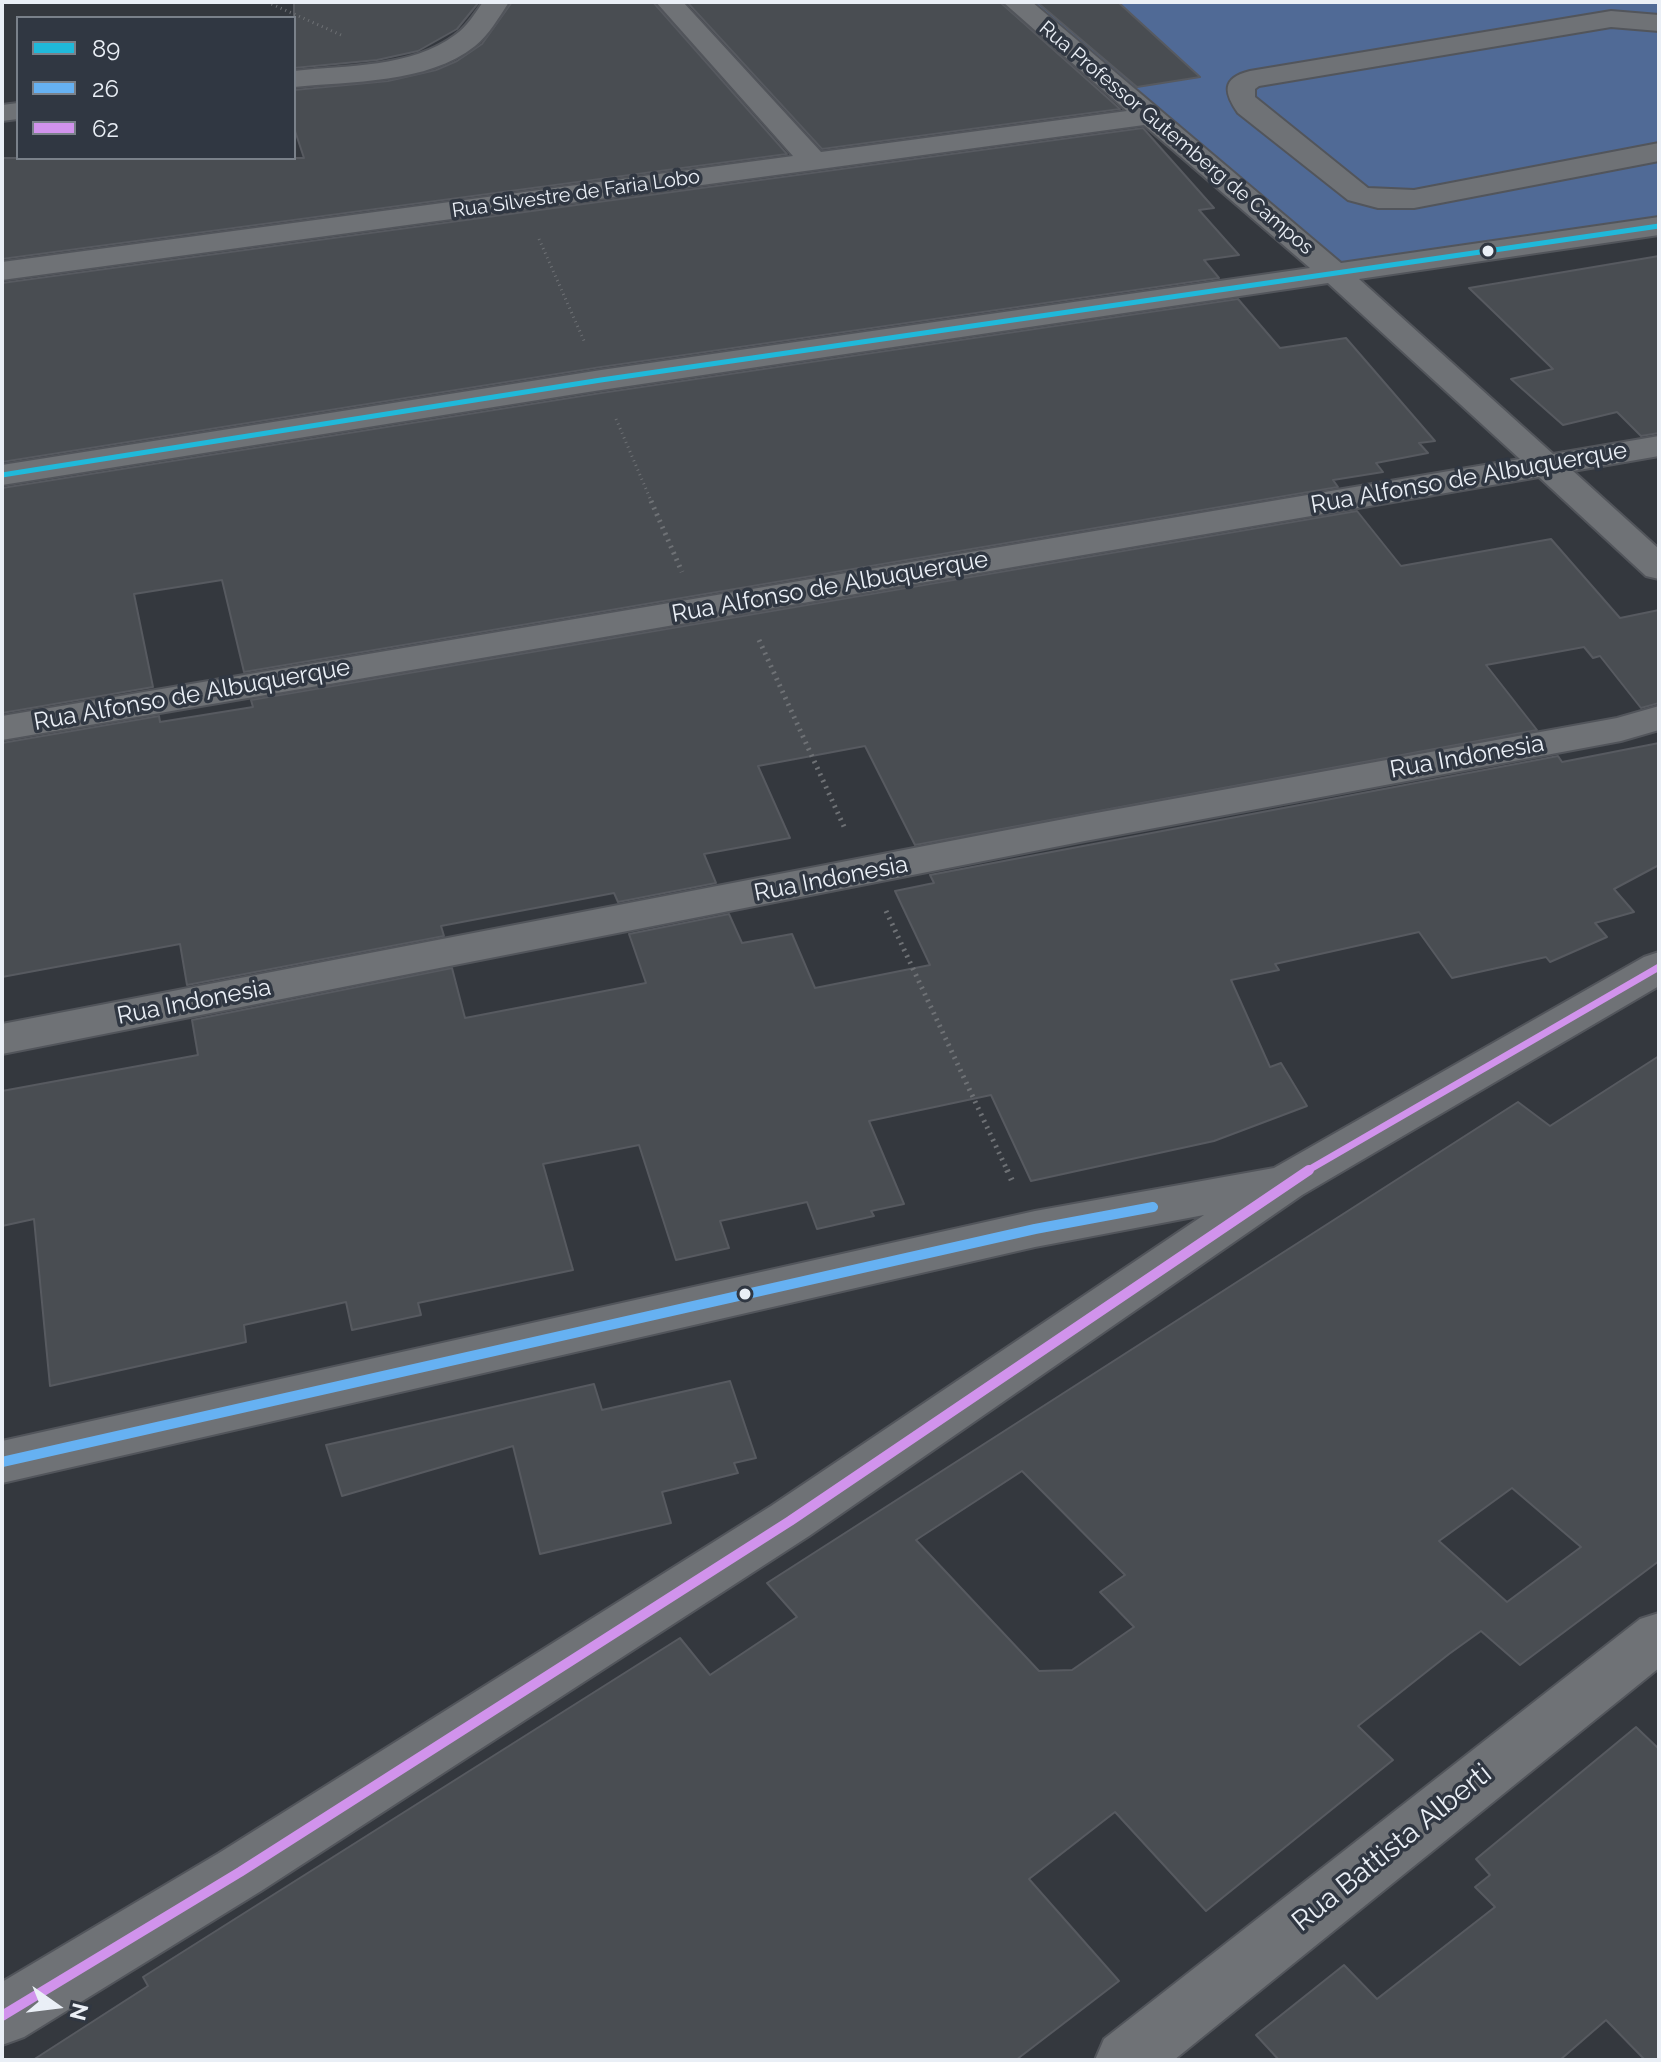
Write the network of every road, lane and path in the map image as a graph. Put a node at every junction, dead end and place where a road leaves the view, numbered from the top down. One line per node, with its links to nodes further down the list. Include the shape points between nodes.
1 (496, 2): 5 (street, via 468,39 434,57)
2 (669, 2): 8 (street)
3 (1016, 2): 6 (street, Rua Professor Gutemberg de Campos)
4 (1659, 23): 7 (street, via 1611,19 1250,79 1241,87 1241,97 1358,194 1378,199 1414,199)
5 (296, 79)
6 (1150, 116): 8 (street, Rua Silvestre de Faria Lobo); 11 (street, Rua Professor Gutemberg de Campos)
7 (1659, 152)
8 (815, 163): 10 (street, Rua Silvestre de Faria Lobo)
9 (1659, 226): 11 (street)
10 (2, 271)
11 (1337, 275): 13 (street, Rua Professor Gutemberg de Campos); 14 (street, via 601,380)
12 (1659, 446): 13 (street, Rua Alfonso de Albuquerque)
13 (1545, 465): 15 (street, Rua Professor Gutemberg de Campos); 16 (street, Rua Alfonso de Albuquerque)
14 (2, 475)
15 (1659, 568)
16 (745, 601): 18 (street, Rua Alfonso de Albuquerque); 19 (path)
17 (1659, 718): 19 (street, Rua Indonesia)
18 (2, 728)
19 (866, 872): 21 (street, Rua Indonesia); 23 (path)
20 (1659, 967): 22 (street)
21 (2, 1039)
22 (1286, 1183): 23 (street); 26 (street, via 790,1521 240,1872)
23 (1035, 1229): 24 (street)
24 (2, 1462)
25 (1659, 1636): 27 (street, Rua Battista Alberti)
26 (2, 2016)
27 (1126, 2060)

